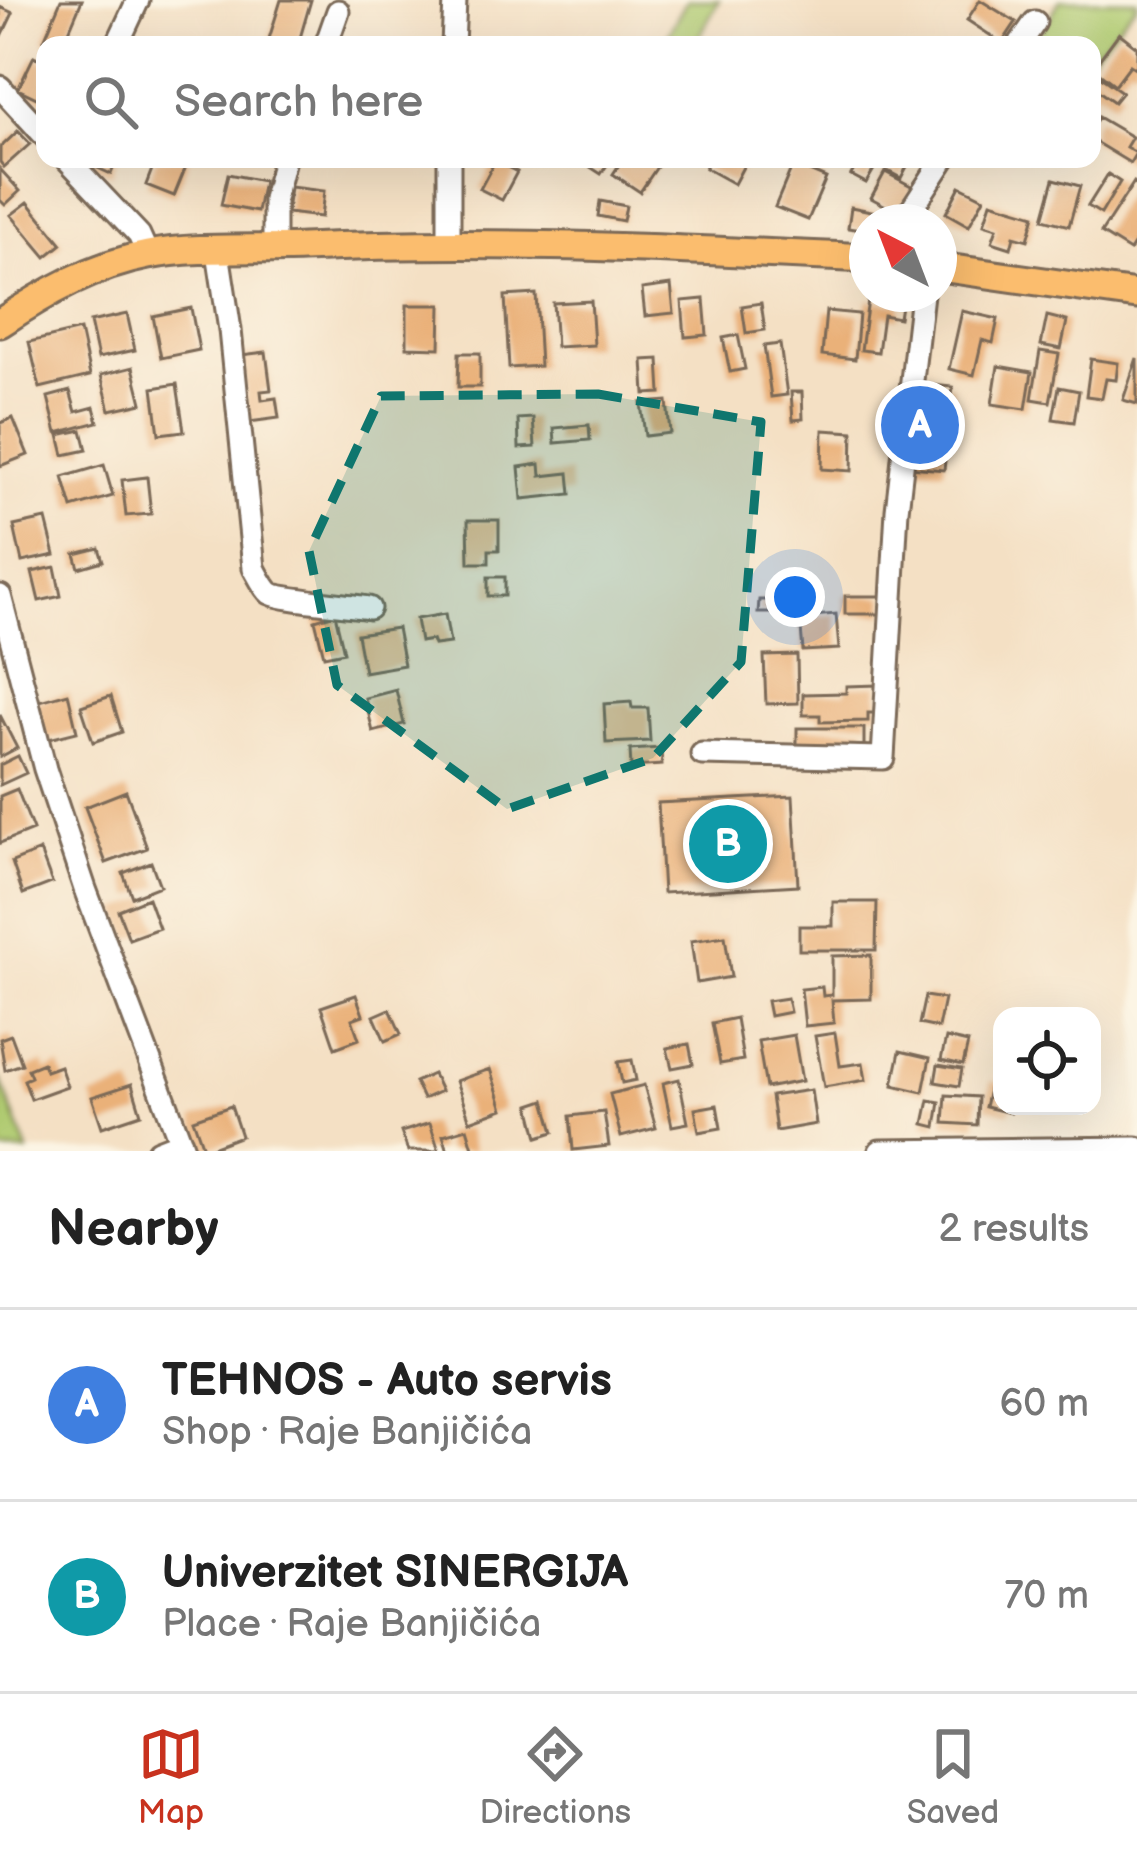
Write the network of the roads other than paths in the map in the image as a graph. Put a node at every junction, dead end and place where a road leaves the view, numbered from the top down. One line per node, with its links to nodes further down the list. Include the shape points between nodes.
1 (138, 0): 5 (street)
2 (455, 0): 7 (street)
3 (338, 11): 6 (street)
4 (1035, 22): 8 (street)
5 (121, 36)
6 (329, 36)
7 (454, 36)
8 (1025, 36)
9 (0, 88): 10 (street)
10 (36, 126)
11 (76, 168): 19 (street)
12 (282, 168): 17 (street)
13 (448, 168): 16 (street)
14 (938, 168): 15 (street)
15 (915, 204)
16 (449, 244): 17 (main road); 20 (main road)
17 (274, 250): 18 (main road)
18 (218, 252): 19 (main road); 26 (street, via 254,568 270,593 289,600)
19 (148, 255): 24 (main road, via 88,273)
20 (849, 257)
21 (957, 270): 22 (main road)
22 (1137, 295)
23 (920, 312): 28 (street, via 897,510 883,758)
24 (0, 322)
25 (0, 596): 27 (street)
26 (369, 608)
27 (10, 682): 29 (street)
28 (702, 754)
29 (182, 1147): 31 (street)
30 (1137, 1148): 32 (street)
31 (158, 1151)
32 (880, 1151)

